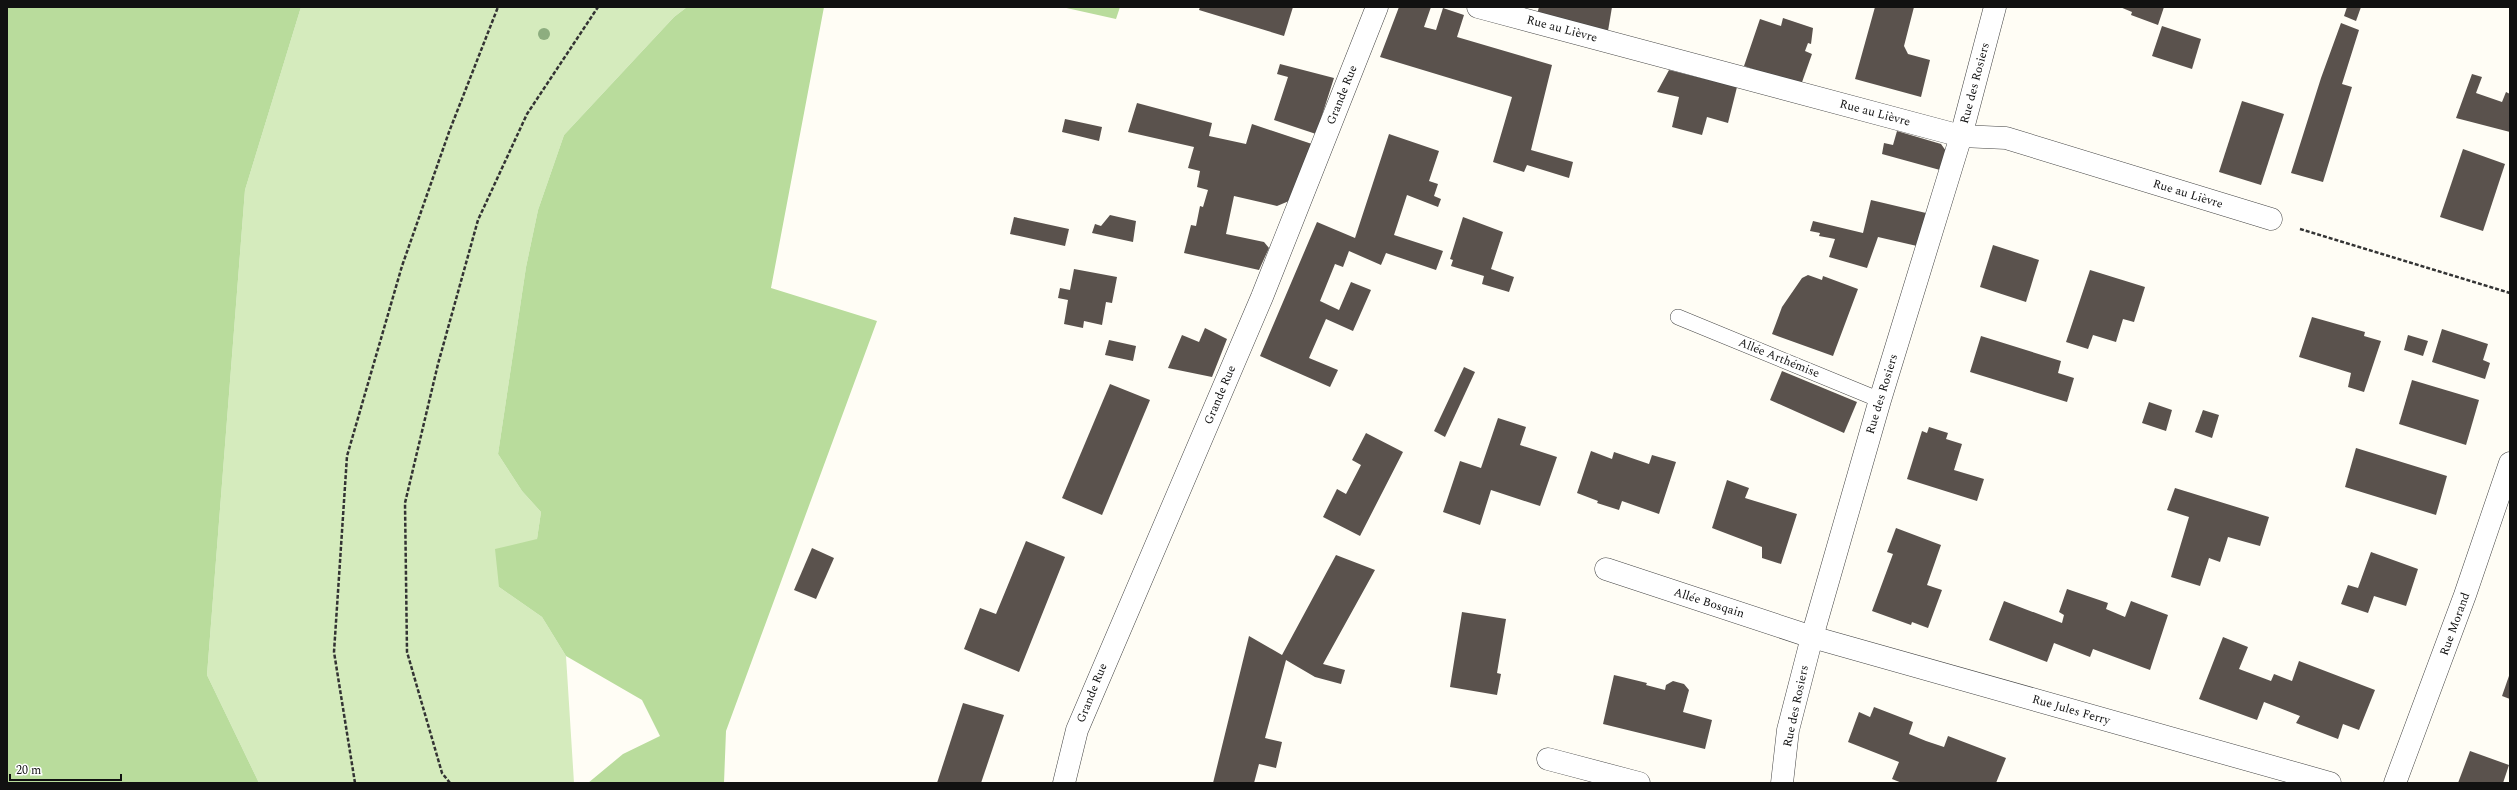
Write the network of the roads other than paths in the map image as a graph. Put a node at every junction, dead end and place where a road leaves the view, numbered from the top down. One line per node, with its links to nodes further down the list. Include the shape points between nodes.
1 (1377, 7): 12 (street, Grande Rue, via 1262,297 1077,730)
2 (1478, 7): 4 (street, Rue au Lièvre)
3 (1995, 7): 4 (street, Rue des Rosiers)
4 (1961, 136): 5 (street, Rue au Lièvre, via 2006,138); 7 (street, Rue des Rosiers)
5 (2271, 219)
6 (1678, 317): 7 (lane, Allée Arthémise)
7 (1880, 400): 10 (street, Rue des Rosiers)
8 (2510, 463): 16 (street, Rue Morand, via 2465,595)
9 (1606, 569): 10 (street, Allée Bosqain)
10 (1812, 637): 14 (street, Rue des Rosiers, via 1788,730); 15 (street, Rue Jules Ferry)
11 (1548, 759): 13 (street)
12 (1064, 783)
13 (1639, 783)
14 (1782, 783)
15 (2330, 783)
16 (2395, 783)

